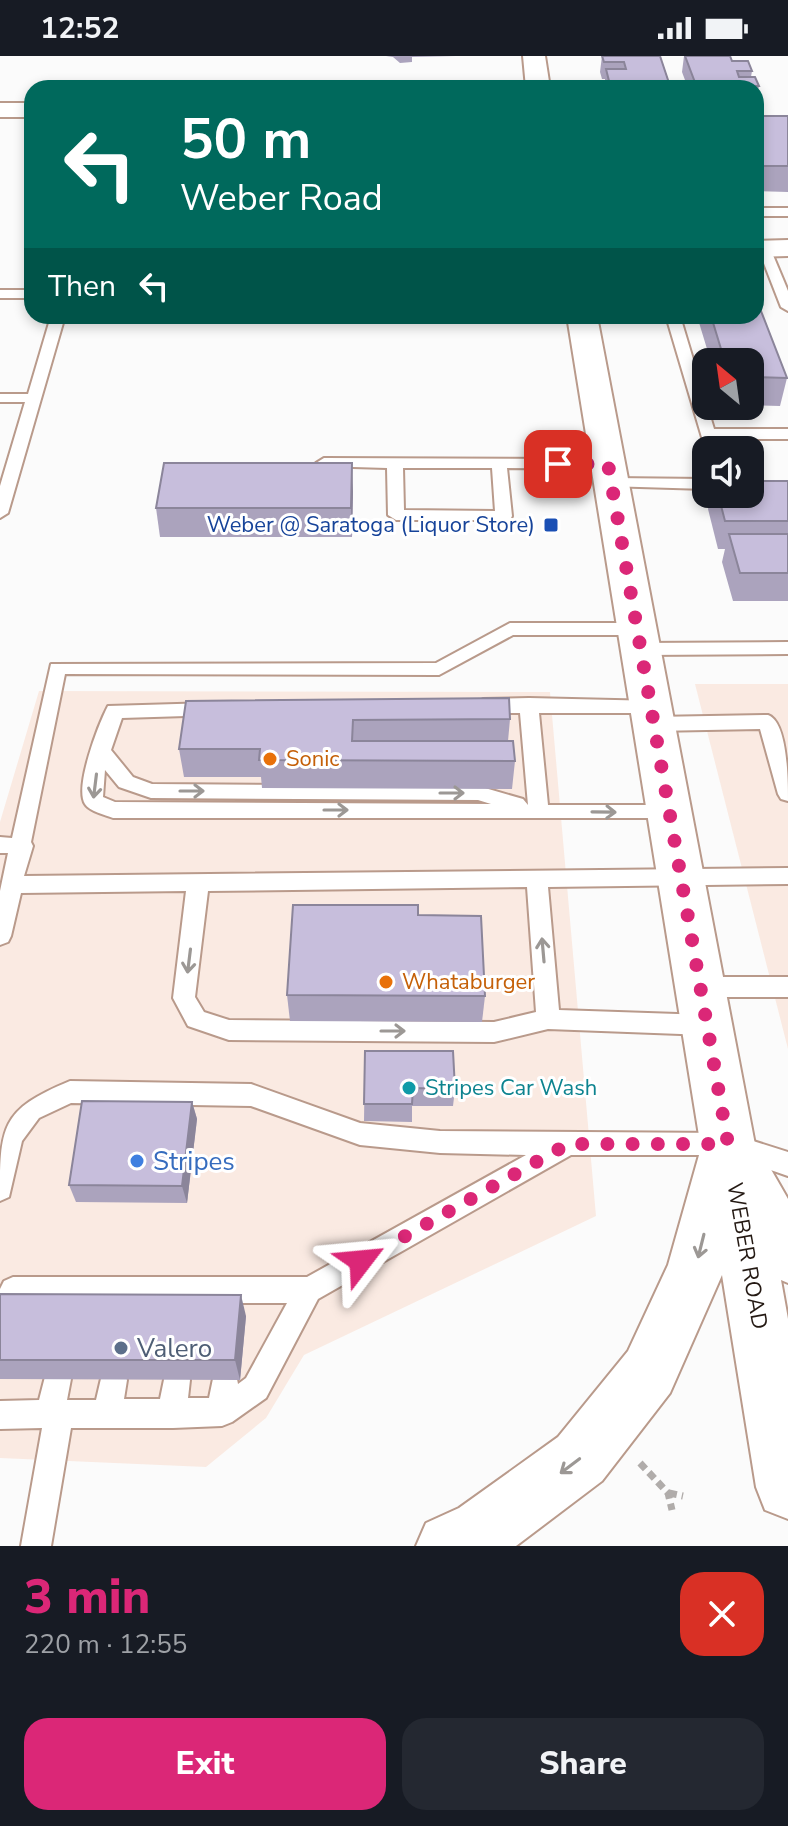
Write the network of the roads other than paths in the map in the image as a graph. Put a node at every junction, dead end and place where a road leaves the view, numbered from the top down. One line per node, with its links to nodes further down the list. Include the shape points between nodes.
1 (534, 56): 2 (main road)
2 (537, 80)
3 (0, 110): 4 (street)
4 (24, 110)
5 (764, 212): 6 (lane)
6 (788, 212)
7 (769, 248): 10 (lane)
8 (0, 294): 9 (lane)
9 (24, 294)
10 (788, 307)
11 (56, 324): 15 (lane)
12 (583, 324): 21 (main road, WEBER ROAD)
13 (675, 324): 16 (lane)
14 (0, 398): 15 (lane)
15 (34, 398): 23 (lane)
16 (708, 434): 17 (lane)
17 (788, 434)
18 (303, 463): 19 (lane)
19 (395, 463): 20 (lane); 20 (lane, via 396,515 504,516)
20 (499, 464): 21 (lane)
21 (610, 474): 22 (lane); 24 (main road, WEBER ROAD)
22 (692, 483)
23 (0, 513)
24 (639, 639): 25 (lane); 30 (main road, WEBER ROAD); 37 (lane, via 510,629 439,669 57,668)
25 (788, 648)
26 (529, 705): 27 (lane); 30 (lane); 34 (lane)
27 (466, 706)
28 (226, 709): 32 (lane, via 115,711)
29 (788, 713): 31 (lane)
30 (652, 715): 31 (lane); 35 (main road, WEBER ROAD)
31 (768, 722): 33 (lane)
32 (101, 752): 34 (lane, one-way to 34, via 126,782 151,791 478,793); 34 (lane, one-way to 34, via 93,801 113,810)
33 (788, 794)
34 (539, 811): 35 (lane, one-way to 35)
35 (669, 813): 39 (main road, WEBER ROAD)
36 (0, 845): 37 (lane)
37 (23, 846): 42 (lane)
38 (788, 876): 39 (lane)
39 (681, 879): 40 (lane); 45 (main road, WEBER ROAD)
40 (537, 880): 41 (lane); 46 (lane, one-way to 40)
41 (198, 884): 42 (lane); 46 (lane, one-way to 46, via 184,998 196,1019 229,1030 494,1032)
42 (12, 885): 43 (lane)
43 (0, 936)
44 (788, 987): 45 (lane)
45 (704, 1006): 46 (lane); 48 (main road, WEBER ROAD)
46 (548, 1019)
47 (568, 1144): 48 (lane); 50 (lane, via 440,1142 360,1134 251,1095 70,1092 30,1110 11,1137); 53 (lane)
48 (728, 1144): 49 (lane); 51 (main road); 65 (main road, WEBER ROAD); 67 (main road, one-way to 67, via 695,1270 649,1372 580,1459 482,1531)
49 (788, 1164)
50 (0, 1189)
51 (788, 1255)
52 (235, 1289): 53 (lane); 54 (lane, via 183,1303); 55 (lane)
53 (309, 1290): 60 (lane, via 256,1388)
54 (7, 1298)
55 (232, 1316)
56 (57, 1379): 64 (lane)
57 (225, 1379): 60 (lane)
58 (113, 1380): 61 (lane)
59 (176, 1380): 62 (lane)
60 (222, 1412): 62 (lane)
61 (108, 1414): 62 (lane); 64 (lane)
62 (173, 1414)
63 (0, 1415): 64 (lane)
64 (55, 1415): 66 (lane)
65 (788, 1487)
66 (36, 1546)
67 (449, 1546)

